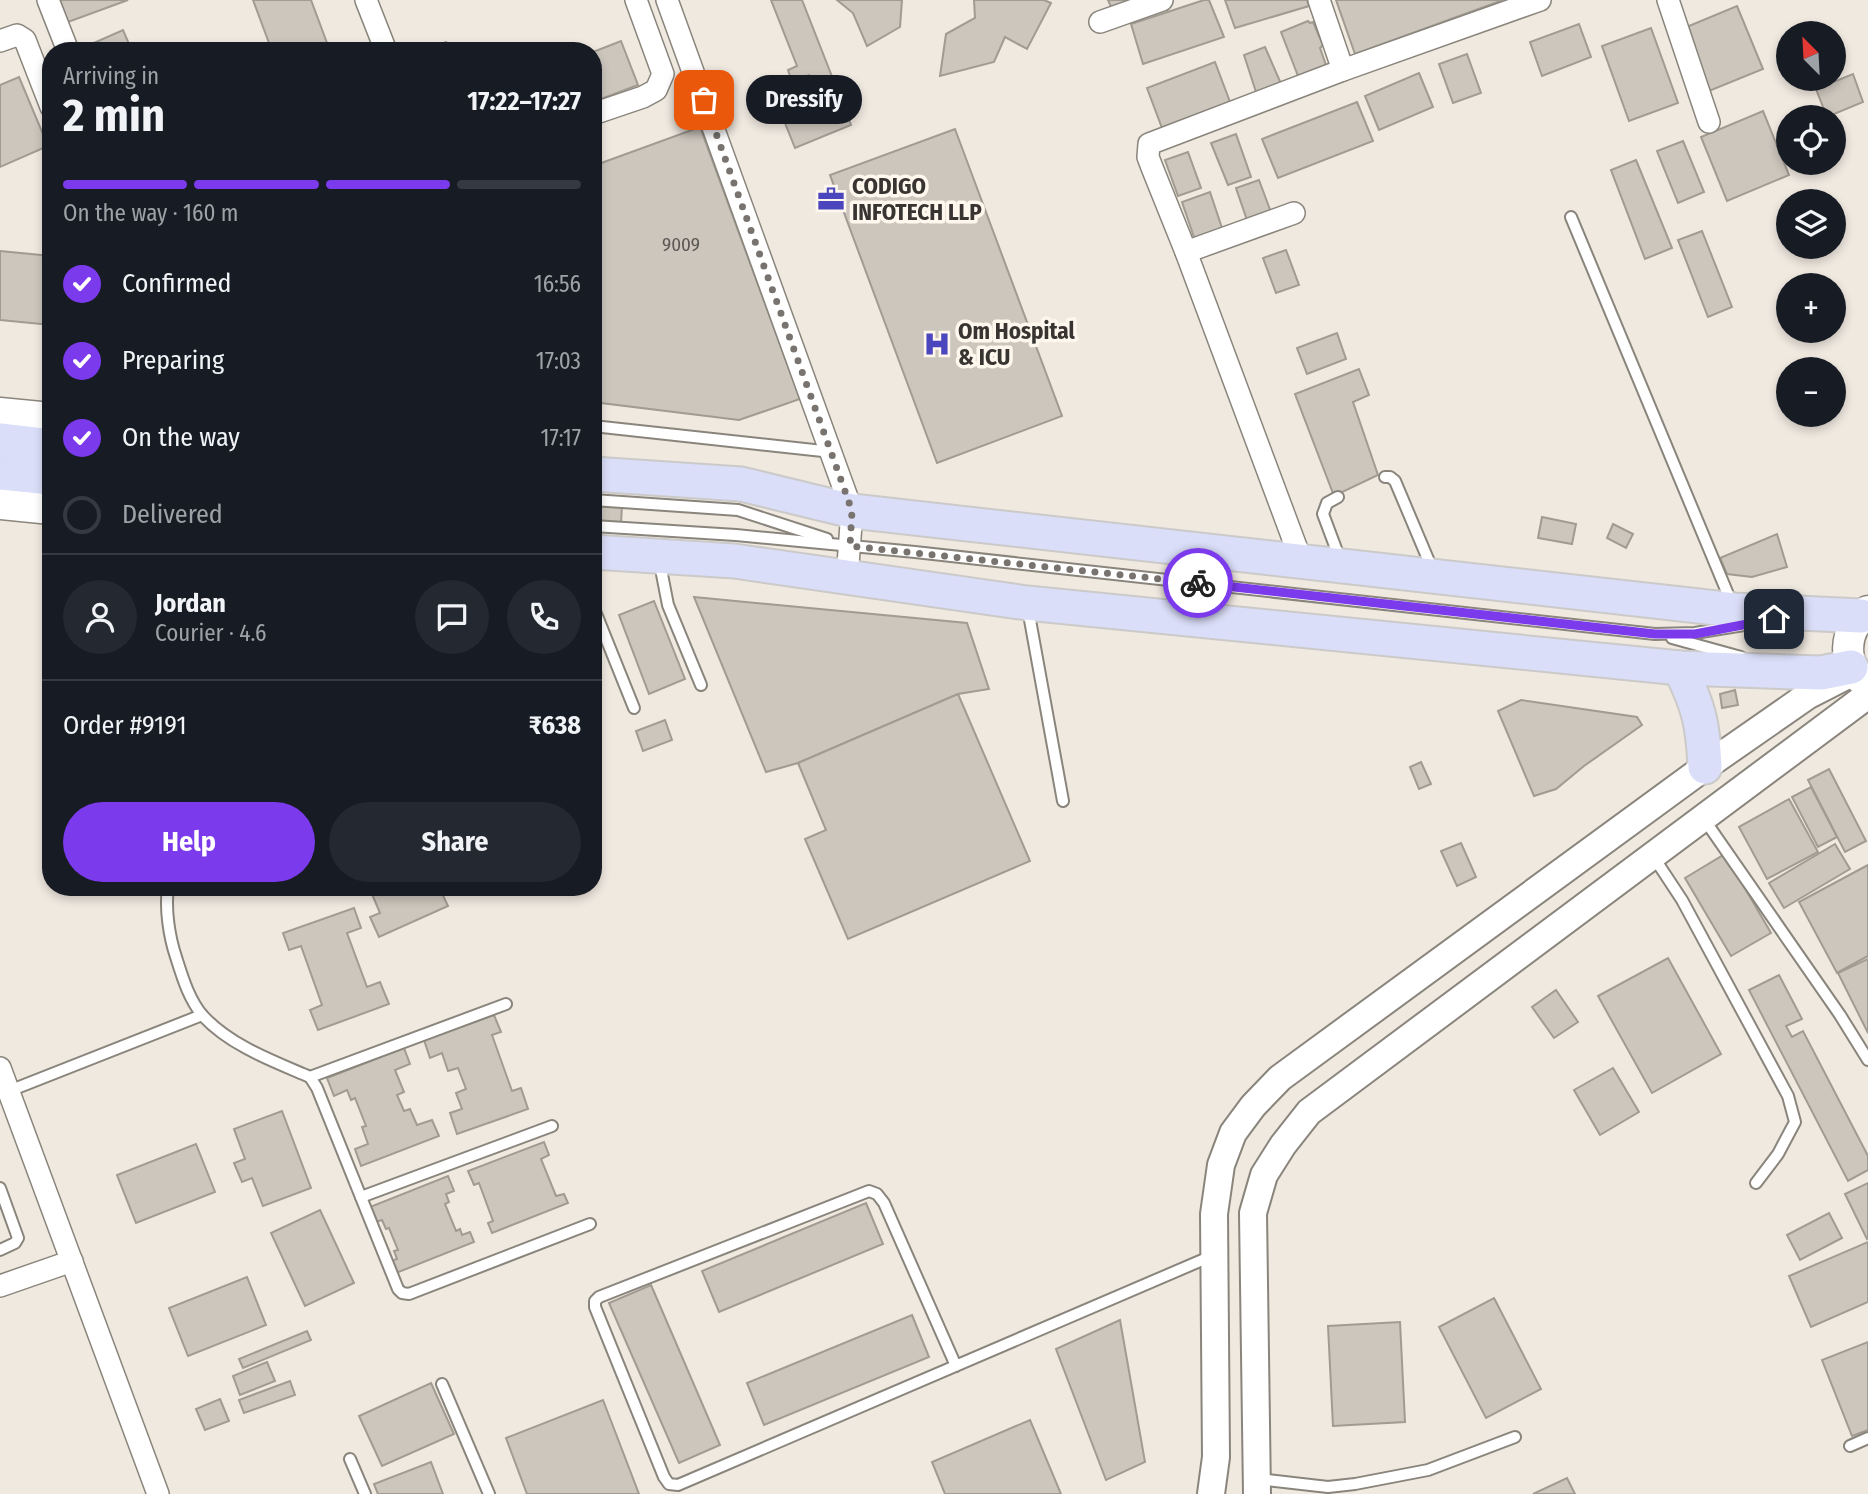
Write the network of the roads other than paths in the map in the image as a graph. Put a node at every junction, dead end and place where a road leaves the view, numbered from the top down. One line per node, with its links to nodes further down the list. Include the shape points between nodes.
1 (48, 0): 11 (street)
2 (366, 0): 12 (street)
3 (636, 0): 15 (street, via 663,74 656,90)
4 (667, 0): 25 (street)
5 (1162, 0): 9 (street)
6 (1319, 0): 13 (street)
7 (1540, 0): 13 (street)
8 (1668, 0): 16 (street)
9 (1100, 22)
10 (0, 41): 14 (street, via 17,35 25,40)
11 (64, 42)
12 (382, 42)
13 (1343, 70): 19 (street, via 1149,144 1150,164)
14 (42, 84)
15 (602, 111)
16 (1709, 122)
17 (1294, 213): 19 (street)
18 (1572, 217): 43 (lane)
19 (1186, 252): 38 (street)
20 (0, 413): 21 (main road)
21 (42, 417)
22 (602, 427): 25 (lane)
23 (0, 440): 24 (main road)
24 (42, 445)
25 (832, 452): 34 (street)
26 (0, 473): 28 (main road)
27 (602, 475): 34 (main road, via 741,484)
28 (42, 477)
29 (1385, 477): 41 (lane, via 1395,481)
30 (1338, 497): 40 (lane, via 1327,503 1323,514)
31 (602, 501): 39 (lane, via 738,510)
32 (0, 504): 33 (main road)
33 (42, 508)
34 (852, 511): 38 (main road); 39 (street)
35 (602, 527): 39 (lane, via 736,534)
36 (602, 552): 37 (main road)
37 (659, 556): 39 (main road); 51 (lane, via 668,606)
38 (1301, 560): 40 (main road)
39 (849, 562): 42 (main road); 47 (lane)
40 (1342, 565): 41 (main road)
41 (1435, 575): 43 (main road)
42 (1027, 603): 48 (main road); 54 (lane)
43 (1734, 610): 44 (main road)
44 (1797, 614): 45 (main road); 47 (lane, via 1695,634)
45 (1864, 614): 50 (main road, via 1848,642)
46 (602, 628): 52 (lane)
47 (1655, 634): 49 (lane)
48 (1681, 668): 49 (main road); 53 (main road, via 1703,728)
49 (1803, 672): 50 (main road)
50 (1860, 679): 53 (street, via 1807,696); 55 (street)
51 (701, 685)
52 (634, 708)
53 (1704, 767): 57 (street)
54 (1063, 801)
55 (1703, 817): 56 (street); 62 (lane)
56 (1652, 855): 58 (street); 67 (lane, via 1682,901 1788,1096 1795,1122)
57 (1576, 861): 58 (street); 72 (street, via 1280,1078 1252,1106 1233,1133 1221,1165 1213,1214)
58 (1600, 894): 81 (street, via 1309,1112 1264,1175 1253,1213 1252,1237)
59 (166, 896): 61 (lane, via 172,945 184,984)
60 (506, 1004): 64 (lane)
61 (202, 1015): 64 (lane, via 239,1045); 65 (lane)
62 (1868, 1060)
63 (0, 1068): 65 (street)
64 (310, 1077): 69 (lane)
65 (11, 1105): 73 (street)
66 (552, 1126): 69 (lane)
67 (1756, 1183)
68 (0, 1188): 71 (lane, via 18,1238)
69 (361, 1197): 70 (lane, via 398,1289 409,1294)
70 (590, 1224)
71 (0, 1250)
72 (1214, 1255): 75 (lane); 85 (street, via 1216,1457)
73 (72, 1261): 74 (street); 82 (street)
74 (0, 1286)
75 (956, 1366): 75 (lane, via 678,1485 669,1484 595,1301 869,1191 884,1203)
76 (442, 1384): 84 (lane)
77 (1515, 1437): 81 (lane, via 1428,1470 1355,1484)
78 (1868, 1438): 79 (lane)
79 (1850, 1446)
80 (350, 1459): 83 (lane)
81 (1258, 1486)
82 (159, 1494)
83 (365, 1494)
84 (489, 1494)
85 (1211, 1494)

